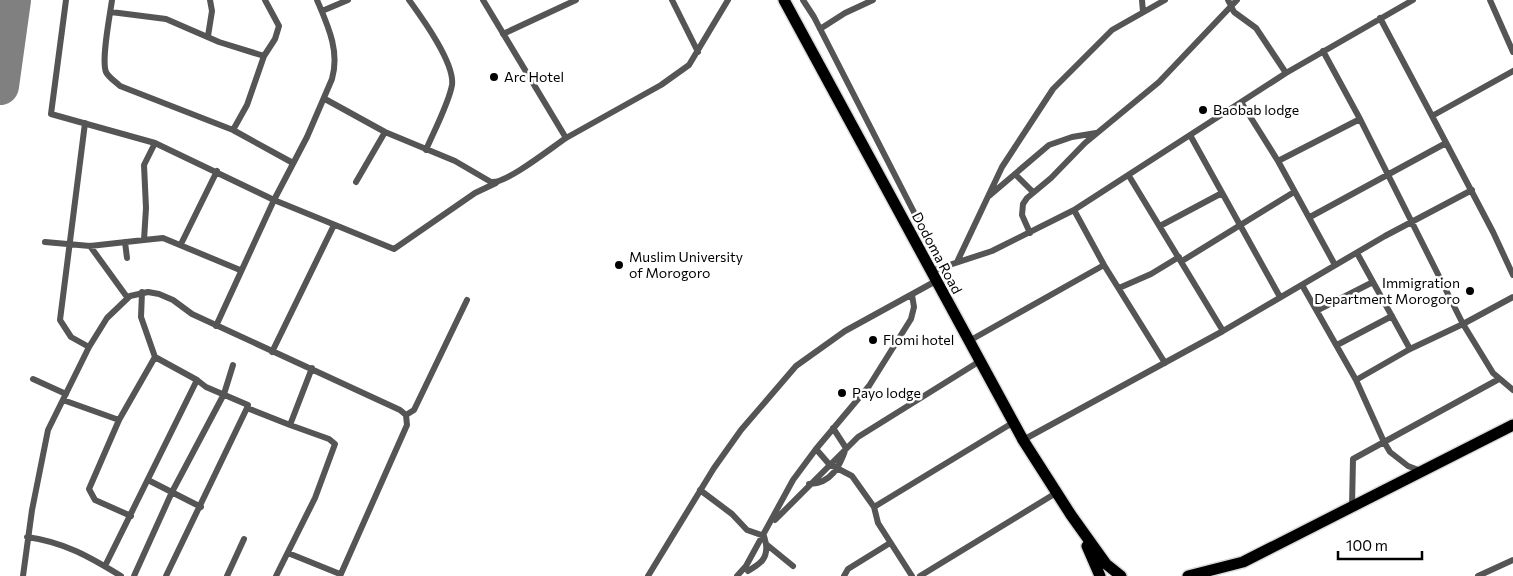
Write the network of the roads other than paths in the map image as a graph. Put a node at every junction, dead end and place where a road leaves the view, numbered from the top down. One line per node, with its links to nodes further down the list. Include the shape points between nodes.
1 (66, 0): 39 (street, via 51,114)
2 (112, 0): 23 (street)
3 (210, 0): 28 (street, via 212,12)
4 (265, 0): 32 (street, via 278,26 275,39)
5 (317, 0): 22 (street)
6 (348, 0): 22 (street)
7 (409, 0): 47 (street, via 447,60 452,85)
8 (483, 0): 27 (street)
9 (576, 0): 27 (street)
10 (672, 0): 29 (street)
11 (728, 0): 29 (street)
12 (784, 0): 81 (highway, Dodoma Road)
13 (803, 0): 26 (street)
14 (873, 0): 26 (street)
15 (1142, 0): 24 (street)
16 (1165, 0): 24 (street)
17 (1228, 0): 21 (street)
18 (1238, 0): 21 (street)
19 (1413, 0): 25 (street)
20 (1490, 0): 31 (street)
21 (1231, 7): 34 (street, via 1238,17 1256,28); 42 (street, via 1159,82)
22 (322, 11): 35 (street, via 335,57 335,70)
23 (111, 12): 28 (street, via 166,19); 40 (street, via 105,61 106,73 110,77 120,86)
24 (1143, 12): 60 (street, via 1106,35 1053,89 1002,167)
25 (1380, 18): 30 (street); 37 (street)
26 (820, 29): 81 (street)
27 (503, 34): 44 (street)
28 (208, 36): 32 (street)
29 (698, 52): 44 (street, via 676,76)
30 (1323, 52): 34 (street); 38 (street)
31 (1513, 52)
32 (264, 56): 40 (street, via 247,105)
33 (1513, 71): 37 (street)
34 (1286, 73): 36 (street)
35 (325, 99): 41 (street); 49 (street)
36 (1241, 102): 43 (street); 48 (street)
37 (1432, 116): 46 (street)
38 (1360, 119): 48 (street); 52 (street)
39 (85, 123): 45 (street); 73 (street)
40 (233, 130): 49 (street)
41 (385, 132): 47 (street); 54 (street)
42 (1099, 133): 51 (street, via 1072,136 1049,146); 57 (street, via 1076,150 1051,178)
43 (1190, 135): 53 (street); 59 (street)
44 (566, 138): 55 (street, via 509,178)
45 (155, 143): 50 (street); 69 (street, via 144,165)
46 (1446, 144): 52 (street); 56 (street)
47 (426, 150): 55 (street)
48 (1278, 160): 58 (street)
49 (293, 162): 61 (street)
50 (217, 171): 61 (street); 72 (street)
51 (1015, 174): 57 (street); 60 (street)
52 (1388, 174): 63 (street); 64 (street)
53 (1129, 176): 62 (street); 67 (street)
54 (356, 182)
55 (496, 183): 66 (street, via 475,193 394,249)
56 (1472, 190): 64 (street); 83 (street)
57 (1033, 192): 68 (street, via 1023,204 1022,215)
58 (1294, 192): 63 (street); 65 (street)
59 (1222, 193): 65 (street); 67 (street)
60 (986, 199): 78 (street)
61 (274, 200): 66 (street); 82 (street)
62 (1074, 210): 68 (street); 79 (street)
63 (1310, 217): 80 (street)
64 (1411, 222): 75 (street); 96 (street)
65 (1241, 224): 77 (street); 91 (street)
66 (334, 225): 103 (street)
67 (1160, 226): 77 (street)
68 (1030, 233): 78 (street, via 992,251)
69 (144, 240): 71 (street); 72 (street, via 163,238)
70 (45, 242): 73 (street)
71 (125, 242): 74 (street); 76 (street)
72 (181, 244): 82 (street)
73 (70, 246): 74 (street); 101 (street, via 60,320 72,337)
74 (90, 246): 90 (street)
75 (1357, 253): 80 (street); 85 (street)
76 (127, 258)
77 (1180, 259): 87 (street); 98 (street)
78 (957, 262): 81 (street)
79 (1104, 265): 87 (street); 99 (street)
80 (1336, 265): 86 (street)
81 (936, 269): 84 (highway, Dodoma Road)
82 (240, 270): 97 (street)
83 (1513, 275)
84 (936, 281): 89 (street); 99 (highway, Dodoma Road)
85 (1373, 282): 94 (street); 95 (street)
86 (1302, 284): 91 (street); 94 (street)
87 (1120, 288): 106 (street)
88 (142, 292): 90 (street); 97 (street, via 160,294); 104 (street, via 141,317)
89 (912, 296): 122 (street, via 911,319 869,386); 132 (street, via 845,332 796,366 742,430)
90 (127, 297): 101 (street, via 107,318)
91 (1280, 297): 98 (street)
92 (1513, 297): 96 (street)
93 (467, 300): 117 (street, via 414,410)
94 (1318, 310): 100 (street)
95 (1392, 316): 100 (street); 102 (street)
96 (1464, 324): 102 (street); 110 (street)
97 (216, 326): 103 (street)
98 (1223, 331): 106 (street)
99 (969, 341): 105 (highway, Dodoma Road)
100 (1337, 345): 112 (street)
101 (89, 347): 115 (street)
102 (1410, 349): 112 (street)
103 (272, 352): 108 (street)
104 (156, 357): 111 (street); 118 (street)
105 (980, 361): 119 (highway, Dodoma Road); 126 (street, via 858,437)
106 (1165, 363): 123 (street)
107 (233, 365): 114 (street)
108 (312, 368): 117 (street); 120 (street)
109 (32, 379): 115 (street)
110 (1499, 379): 113 (street); 124 (street)
111 (197, 380): 114 (street); 130 (street)
112 (1356, 380): 124 (street)
113 (1513, 390)
114 (224, 394): 116 (street, via 248,405); 133 (street)
115 (64, 397): 118 (street); 142 (street, via 48,430)
116 (247, 408): 120 (street); 135 (street)
117 (406, 415): 153 (street, via 407,425)
118 (119, 420): 139 (street, via 89,491 95,500)
119 (1014, 422): 123 (highway, Dodoma Road); 136 (street)
120 (290, 425): 146 (street, via 329,438 335,444 315,498)
121 (1513, 425): 129 (highway)
122 (833, 428): 125 (street); 126 (street)
123 (1023, 440): 134 (highway, Dodoma Road)
124 (1384, 442): 129 (street, via 1390,452 1408,466); 137 (street, via 1353,459)
125 (816, 448): 127 (street); 140 (street, via 793,480)
126 (846, 448): 127 (street); 128 (street)
127 (829, 464): 128 (street); 131 (street)
128 (838, 469): 131 (street, via 826,479); 136 (street, via 852,476)
129 (1424, 472): 137 (highway)
130 (148, 480): 133 (street); 139 (street)
131 (809, 484): 140 (street)
132 (700, 490): 141 (street, via 747,530); 160 (street)
133 (172, 492): 135 (street); 156 (street)
134 (1056, 493): 138 (highway, Dodoma Road); 164 (street)
135 (201, 507): 157 (street)
136 (874, 507): 144 (street, via 878,523)
137 (1352, 508): 148 (highway)
138 (1071, 515): 165 (highway, Dodoma Road, via 1099,568); 166 (highway, Dodoma Road, via 1106,564)
139 (131, 516): 149 (street)
140 (768, 527): 141 (street)
141 (764, 536): 145 (street); 151 (street)
142 (27, 537): 149 (street, via 58,542); 154 (street)
143 (244, 539): 158 (street)
144 (890, 543): 162 (street, via 848,569); 163 (street)
145 (766, 544): 150 (street); 151 (street, via 767,552 762,563)
146 (288, 552): 153 (street); 159 (street)
147 (1513, 560): 152 (street)
148 (1243, 562): 167 (highway); 168 (highway)
149 (104, 566): 155 (street)
150 (793, 566)
151 (749, 571): 161 (street)
152 (1490, 573): 169 (street)
153 (340, 575)
154 (23, 576)
155 (121, 576)
156 (134, 576)
157 (166, 576)
158 (227, 576)
159 (276, 576)
160 (648, 576)
161 (737, 576)
162 (844, 576)
163 (912, 576)
164 (920, 576)
165 (1100, 576)
166 (1121, 576)
167 (1188, 576)
168 (1225, 576)
169 (1478, 576)

